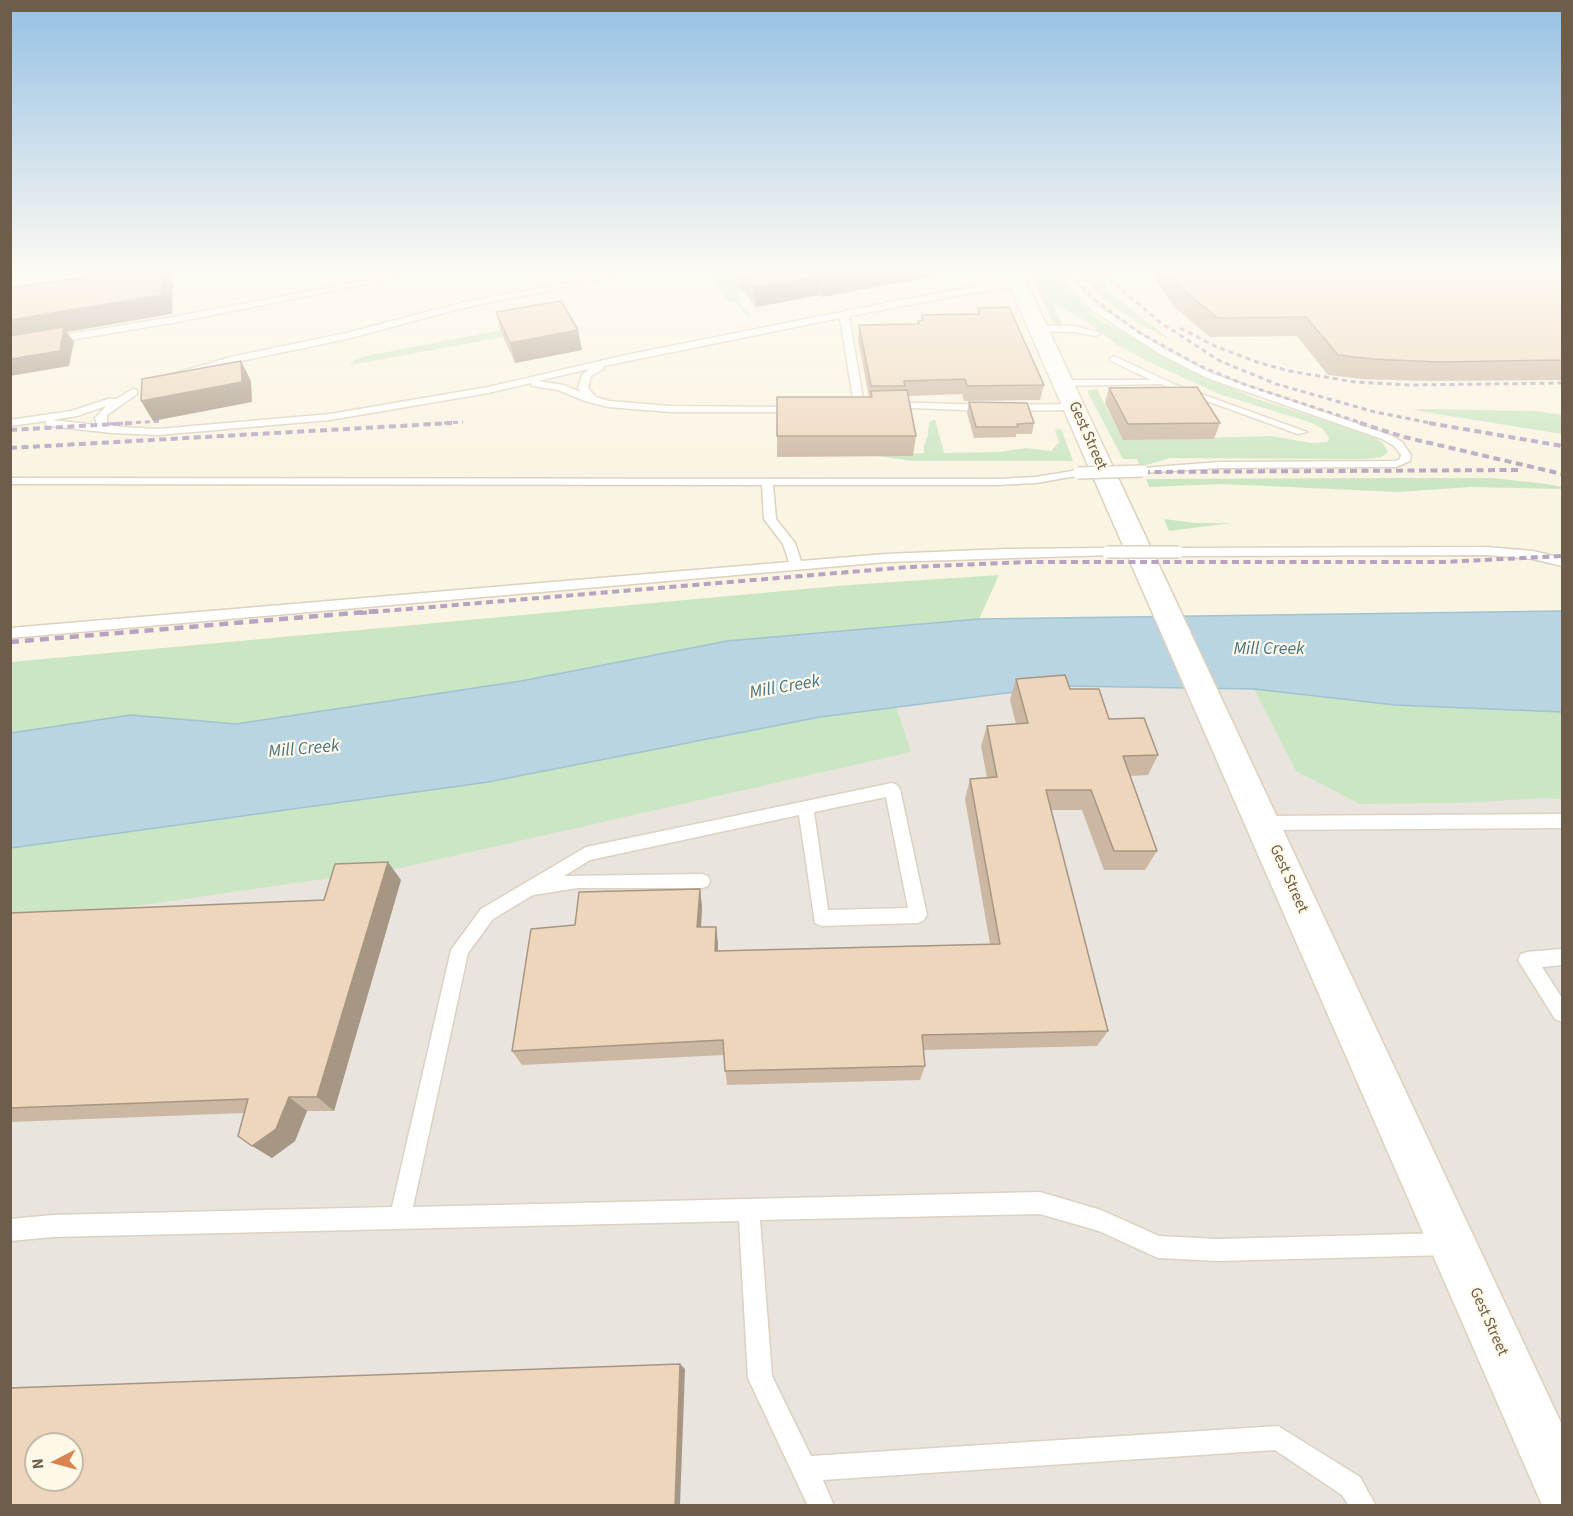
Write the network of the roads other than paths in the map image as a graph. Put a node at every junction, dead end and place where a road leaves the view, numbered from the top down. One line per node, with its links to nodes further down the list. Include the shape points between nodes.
1 (310, 344): 8 (lane)
2 (698, 344): 6 (lane)
3 (850, 344): 15 (lane, via 863,405)
4 (1046, 344): 9 (street, Gest Street)
5 (1150, 344): 21 (lane, bridge, via 1243,389 1386,437 1406,455 1401,463 1391,464 1230,464 1078,473 1013,482)
6 (626, 358): 11 (lane); 14 (lane, via 600,366 584,379 584,392)
7 (1114, 359): 10 (lane)
8 (168, 377)
9 (1063, 383): 10 (lane); 15 (street, Gest Street)
10 (1162, 383): 19 (lane)
11 (512, 385): 14 (lane, via 551,385); 18 (lane, via 330,417 222,428)
12 (145, 386): 13 (lane)
13 (133, 392): 17 (lane, via 82,411); 18 (lane, via 112,405 100,421 110,428)
14 (598, 402): 16 (lane, via 670,410)
15 (1074, 406): 27 (street, Gest Street)
16 (810, 408)
17 (10, 423): 18 (lane)
18 (136, 431)
19 (1302, 432)
20 (10, 481): 21 (lane)
21 (767, 481): 23 (lane, via 770,519 789,543)
22 (1563, 562): 23 (lane, bridge, via 1486,551 1107,552 921,555)
23 (796, 565): 24 (lane)
24 (10, 633)
25 (806, 808): 25 (lane, via 821,918 918,915 892,789); 29 (lane, via 586,854)
26 (1563, 821): 27 (lane)
27 (1263, 823): 35 (street, Gest Street)
28 (702, 882): 29 (lane, via 578,880)
29 (530, 888): 33 (lane, via 487,915 460,950)
30 (1563, 957): 31 (lane, via 1527,960)
31 (1563, 1013)
32 (749, 1209): 33 (lane); 35 (lane, via 1040,1203 1101,1221 1158,1246 1217,1250); 36 (lane, via 760,1378)
33 (400, 1217): 34 (lane)
34 (10, 1230)
35 (1453, 1244): 37 (street, Gest Street)
36 (804, 1469): 38 (lane); 39 (lane, via 1278,1438 1351,1486)
37 (1563, 1485)
38 (822, 1506)
39 (1364, 1506)

